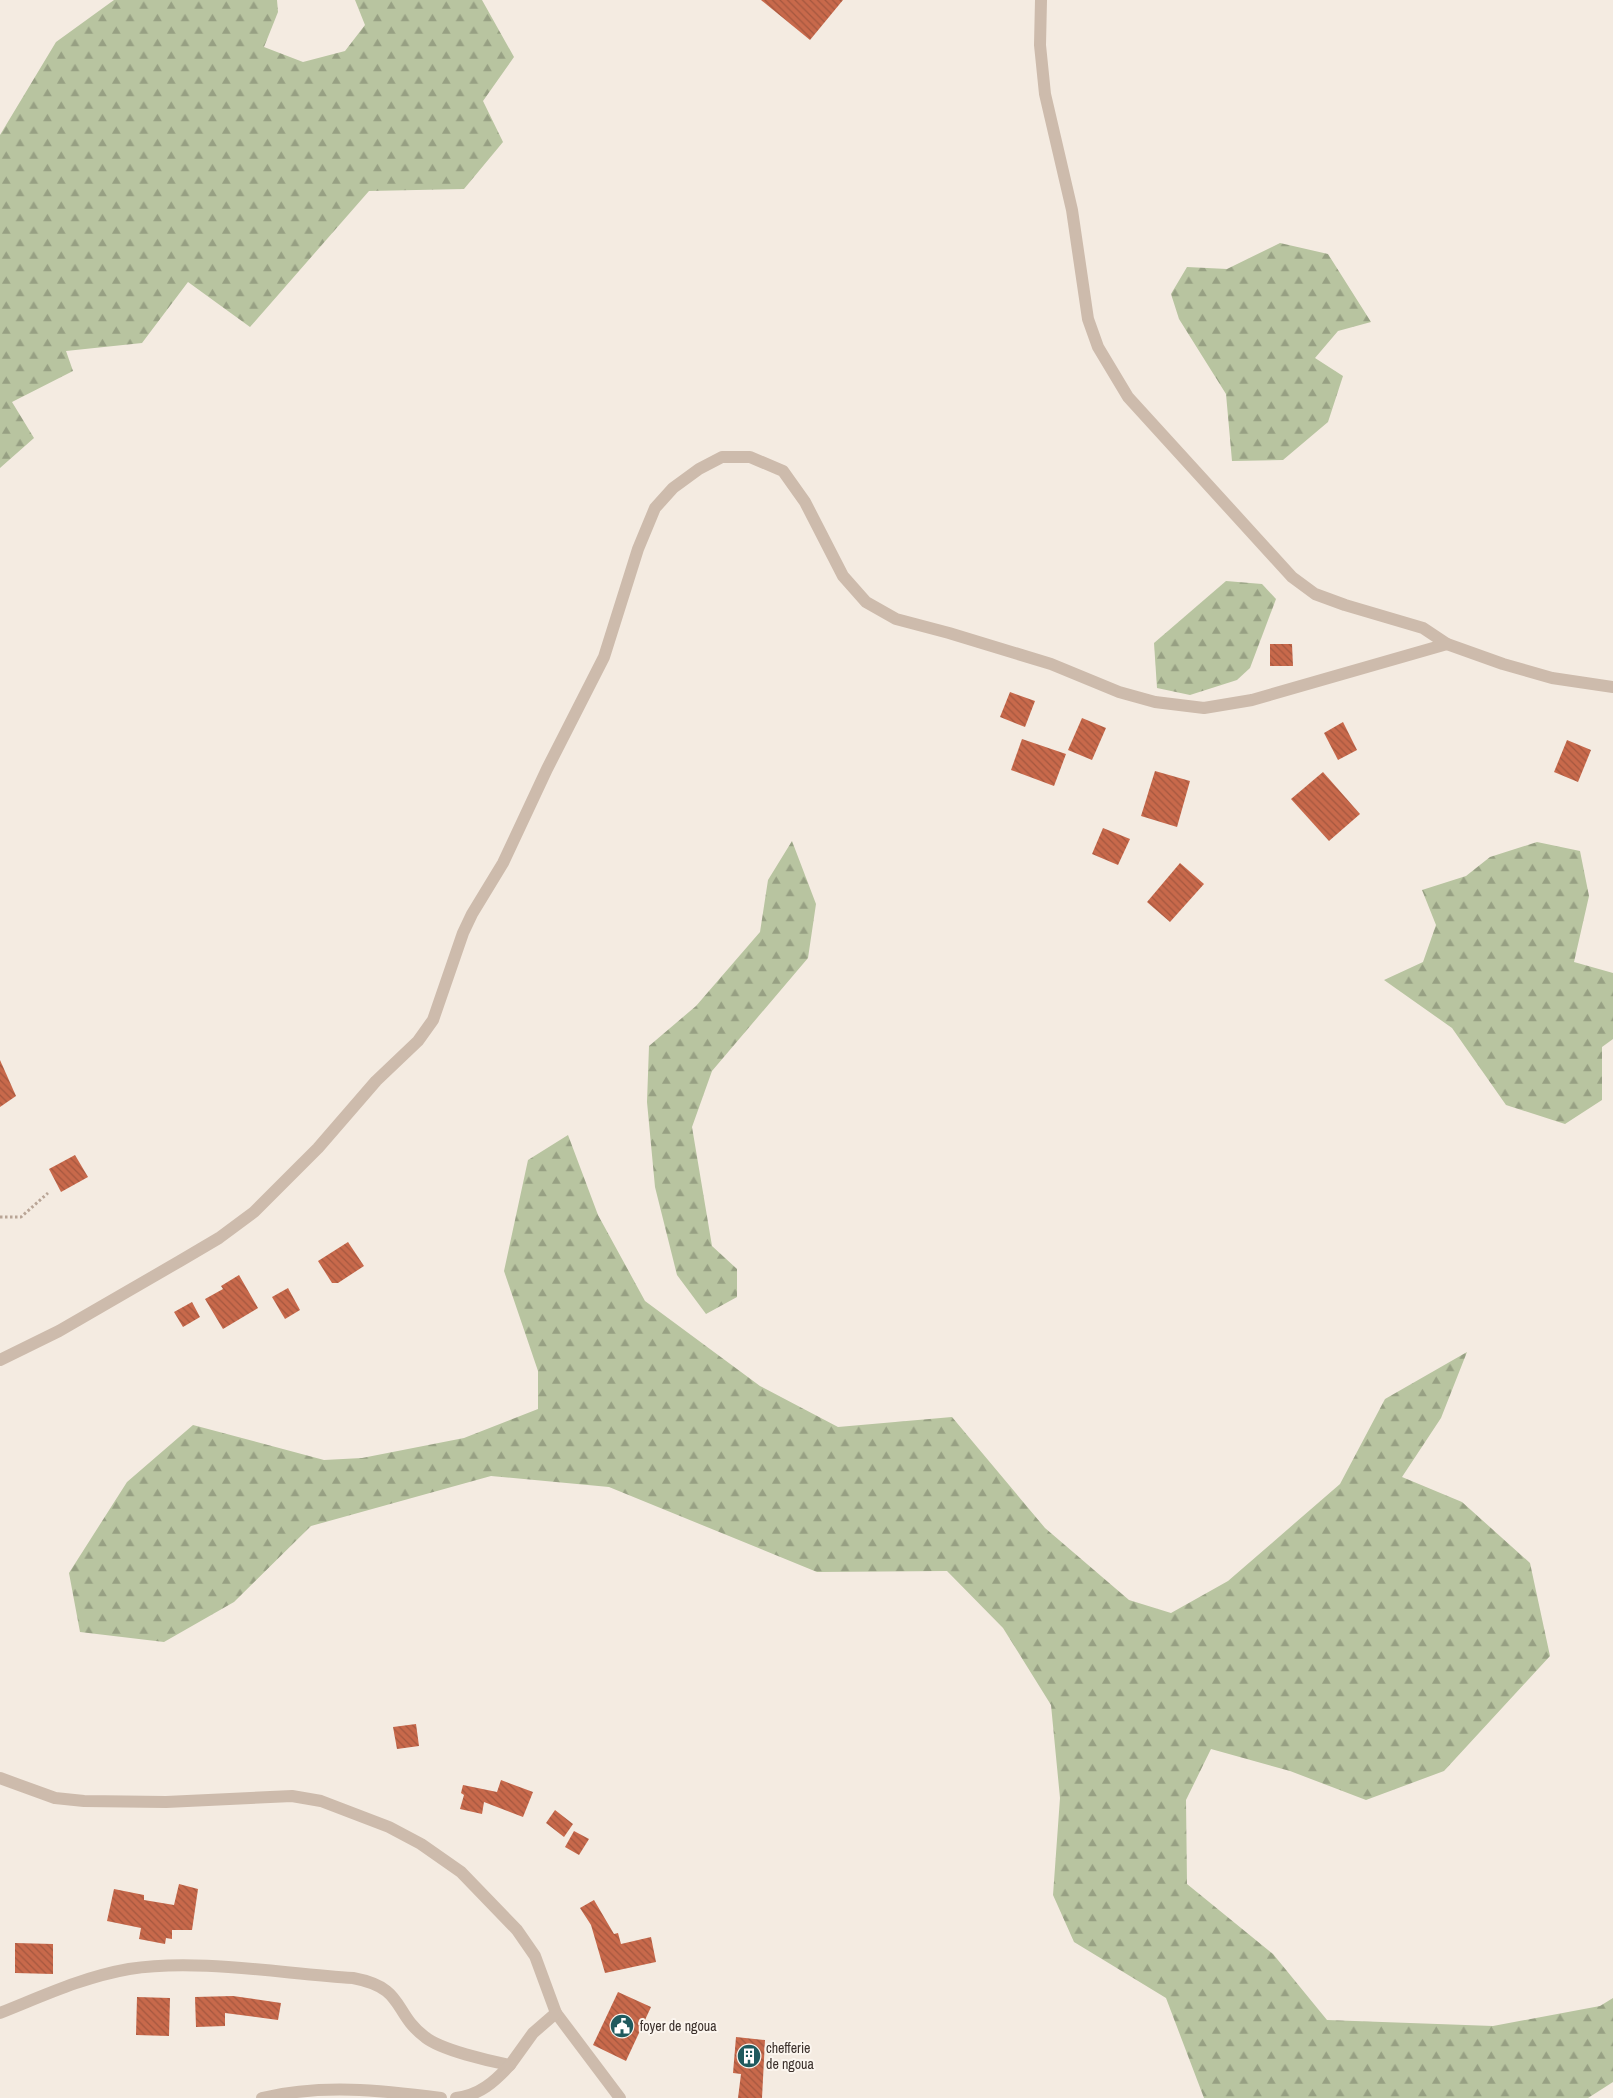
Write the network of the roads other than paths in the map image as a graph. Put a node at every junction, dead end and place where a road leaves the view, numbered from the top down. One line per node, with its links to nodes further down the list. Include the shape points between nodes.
1 (1041, 0): 2 (street, via 1040,45 1045,94 1072,210 1088,319 1098,347 1128,396 1292,578 1315,594 1422,628)
2 (1446, 644): 3 (street, via 1552,678); 4 (street, via 1252,700 1204,708 1155,702 1119,692 1051,664 896,619 866,602 843,576 805,502 783,471 750,457 722,458 699,468 673,488 655,508 638,550 604,658 503,864 462,934 433,1020 418,1041 376,1081 318,1148 254,1212 219,1238 60,1331)
3 (1613, 687)
4 (0, 1360)
5 (0, 1778): 7 (street, via 55,1798 84,1802 292,1796 321,1801 389,1827 421,1844 461,1872 516,1930 535,1956)
6 (0, 2013): 8 (street, via 91,1977 130,1969 208,1967 353,1978 384,1988 415,2026 434,2043)
7 (556, 2013): 8 (street, via 533,2033); 12 (street)
8 (510, 2065): 11 (street, via 491,2085 470,2096)
9 (262, 2098): 10 (street, via 325,2089)
10 (441, 2098)
11 (456, 2098)
12 (620, 2098)

